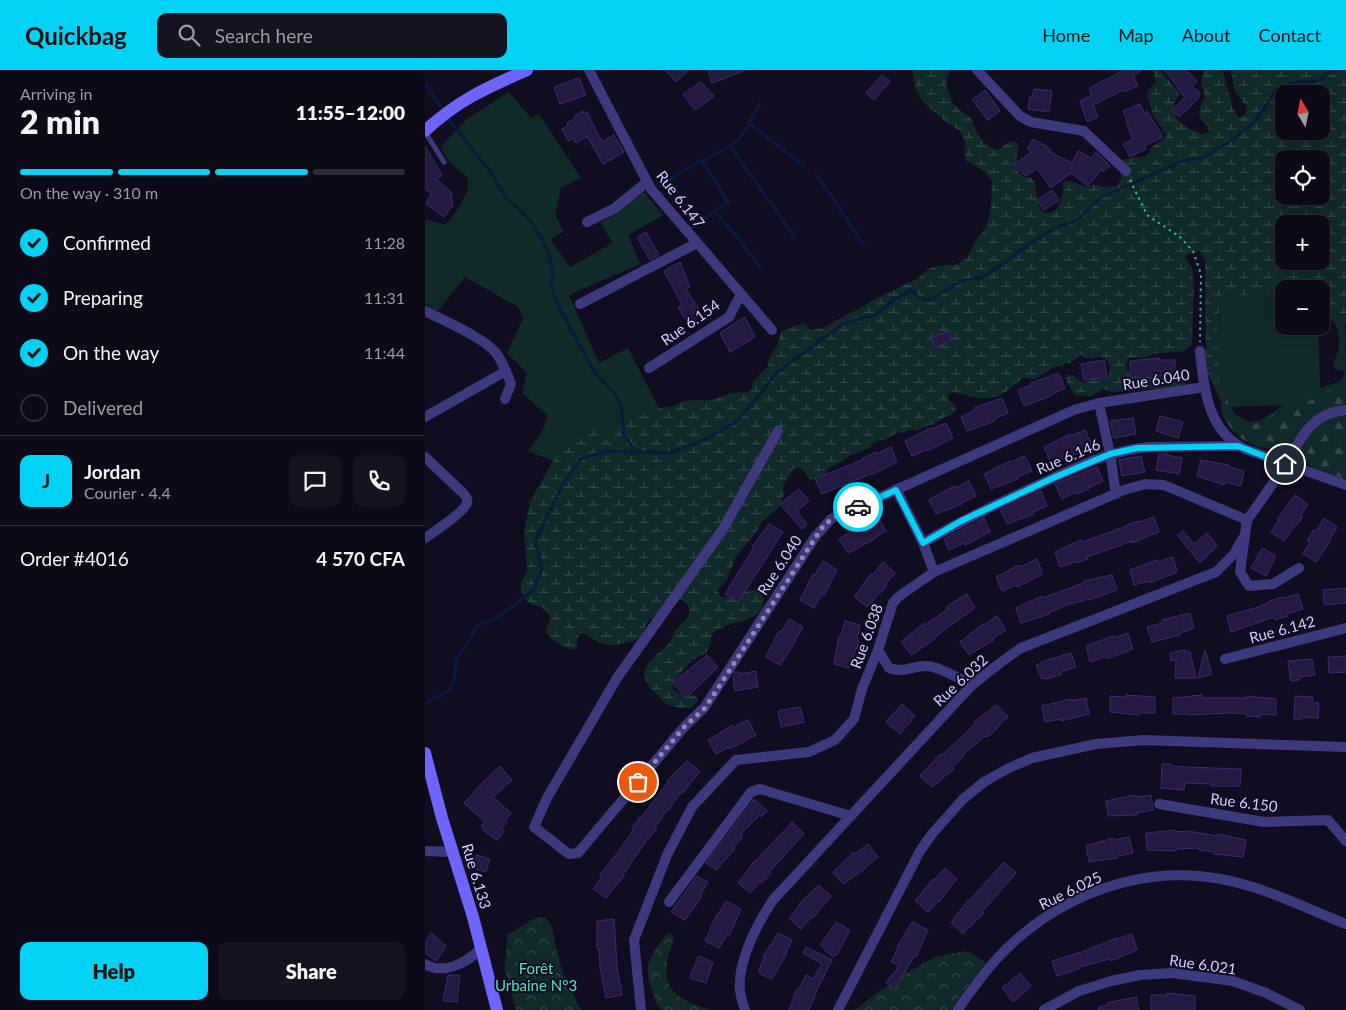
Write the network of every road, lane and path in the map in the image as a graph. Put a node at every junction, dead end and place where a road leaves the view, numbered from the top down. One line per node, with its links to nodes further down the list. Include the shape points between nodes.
1 (527, 70): 4 (street, via 481,90 453,107)
2 (589, 70): 7 (street, Rue 6.147)
3 (977, 70): 6 (street, via 1020,116 1031,122 1084,131)
4 (425, 131): 5 (lane)
5 (444, 162)
6 (1126, 171): 14 (path, via 1147,215 1180,237 1193,251 1201,274)
7 (647, 182): 8 (street, via 615,208); 9 (street, Rue 6.147)
8 (587, 222)
9 (697, 243): 10 (street, Rue 6.147); 11 (street)
10 (741, 294): 13 (street, Rue 6.147); 15 (street, Rue 6.154, via 729,317)
11 (580, 304)
12 (425, 311): 16 (street, via 487,344)
13 (772, 330)
14 (1200, 351): 17 (street)
15 (649, 368)
16 (506, 370): 18 (street, via 511,384); 21 (street)
17 (1204, 387): 19 (street, Rue 6.040); 23 (street, via 1216,420)
18 (505, 398)
19 (1099, 403): 24 (street); 28 (street, Rue 6.040, via 1074,410)
20 (1346, 410): 26 (street, Rue 6.032, via 1336,411 1313,424 1303,433)
21 (425, 417)
22 (779, 431): 28 (street, Rue 6.040, via 723,529 617,678 547,798 534,827 569,854 578,853 685,726 705,708 821,529 831,519)
23 (1238, 446): 24 (street, Rue 6.146, via 1150,447); 26 (street)
24 (1110, 454): 29 (street); 32 (street, Rue 6.146, via 961,521)
25 (425, 457): 31 (street, via 467,497 467,502)
26 (1285, 464): 27 (street); 30 (street, Rue 6.032)
27 (1346, 485)
28 (896, 490): 32 (street)
29 (1116, 494): 30 (street, Rue 6.038, via 1145,484 1164,485); 34 (street, Rue 6.038)
30 (1247, 520): 33 (street, via 1240,572 1249,586 1273,584); 38 (street, Rue 6.032, via 1241,542 1216,572 1021,648)
31 (425, 538)
32 (923, 543): 34 (street)
33 (1299, 568)
34 (934, 572): 36 (street, Rue 6.038, via 893,602)
35 (1346, 628): 37 (street, Rue 6.142)
36 (878, 650): 38 (street, via 889,668 901,672 915,667 934,667); 51 (street, Rue 6.038, via 854,719 835,740 809,752 736,760 692,807 667,855 634,940)
37 (1225, 659)
38 (972, 685): 42 (street, Rue 6.032)
39 (1346, 747): 53 (street, via 1143,740 1096,744 1032,758 1007,769 963,799 920,851)
40 (425, 752): 45 (street, Rue 6.133)
41 (1159, 804): 43 (street, Rue 6.150, via 1264,822 1328,820)
42 (851, 816): 46 (street, via 760,789 751,792); 52 (street, Rue 6.032, via 764,913 748,948 742,972 740,991)
43 (1346, 841)
44 (425, 851): 45 (street)
45 (452, 852): 48 (street, Rue 6.133)
46 (669, 902)
47 (1346, 924): 54 (street, Rue 6.025, via 1243,884 1194,875 1166,874 1139,878 1100,889 1029,928 992,963)
48 (480, 949): 49 (street, via 452,968); 50 (street, Rue 6.133)
49 (425, 964)
50 (497, 1010)
51 (641, 1010)
52 (745, 1010)
53 (838, 1010)
54 (959, 1010)
55 (1044, 1010): 56 (street, Rue 6.021, via 1079,991 1111,981 1172,973 1233,981)
56 (1301, 1010)

